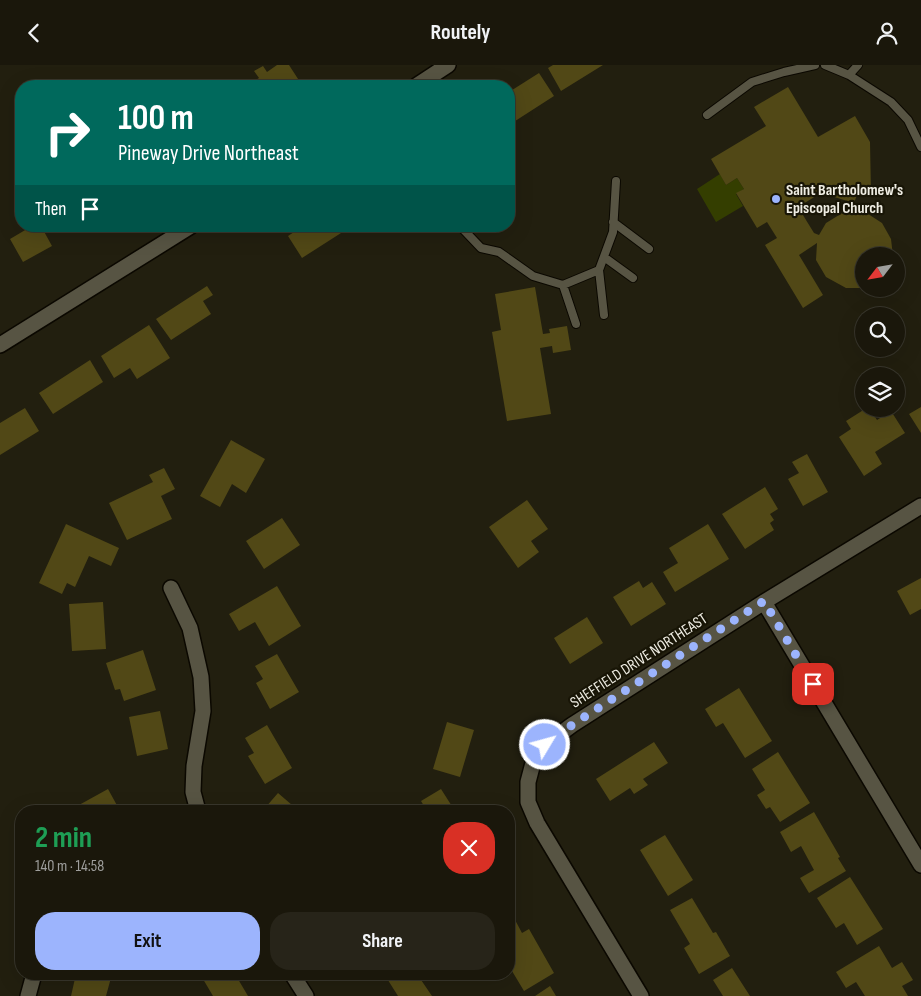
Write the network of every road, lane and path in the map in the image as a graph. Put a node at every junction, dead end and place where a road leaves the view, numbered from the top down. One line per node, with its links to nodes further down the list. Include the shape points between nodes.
1 (448, 65): 6 (street)
2 (815, 65): 7 (lane, via 752,82)
3 (825, 65): 5 (lane)
4 (858, 65): 5 (lane)
5 (849, 75): 8 (lane, via 891,102 908,120)
6 (425, 80)
7 (707, 115)
8 (921, 147)
9 (616, 181): 10 (lane)
10 (613, 222): 13 (lane); 14 (lane)
11 (182, 232): 20 (street)
12 (466, 232): 17 (lane, via 481,248 499,252 533,276)
13 (649, 249)
14 (604, 257): 15 (lane); 16 (lane)
15 (599, 270): 17 (lane); 18 (lane)
16 (633, 278)
17 (563, 285): 19 (lane)
18 (604, 315)
19 (576, 324)
20 (0, 345)
21 (921, 506): 23 (street, SHEFFIELD DRIVE NORTHEAST)
22 (171, 589): 24 (street, via 190,628 201,677 203,711 193,792)
23 (764, 601): 25 (street); 30 (street, SHEFFIELD DRIVE NORTHEAST, via 572,725 545,745 533,763 528,782 528,802 537,823)
24 (196, 805)
25 (921, 865)
26 (32, 980): 28 (street)
27 (296, 980): 29 (street)
28 (28, 996)
29 (306, 996)
30 (641, 996)

